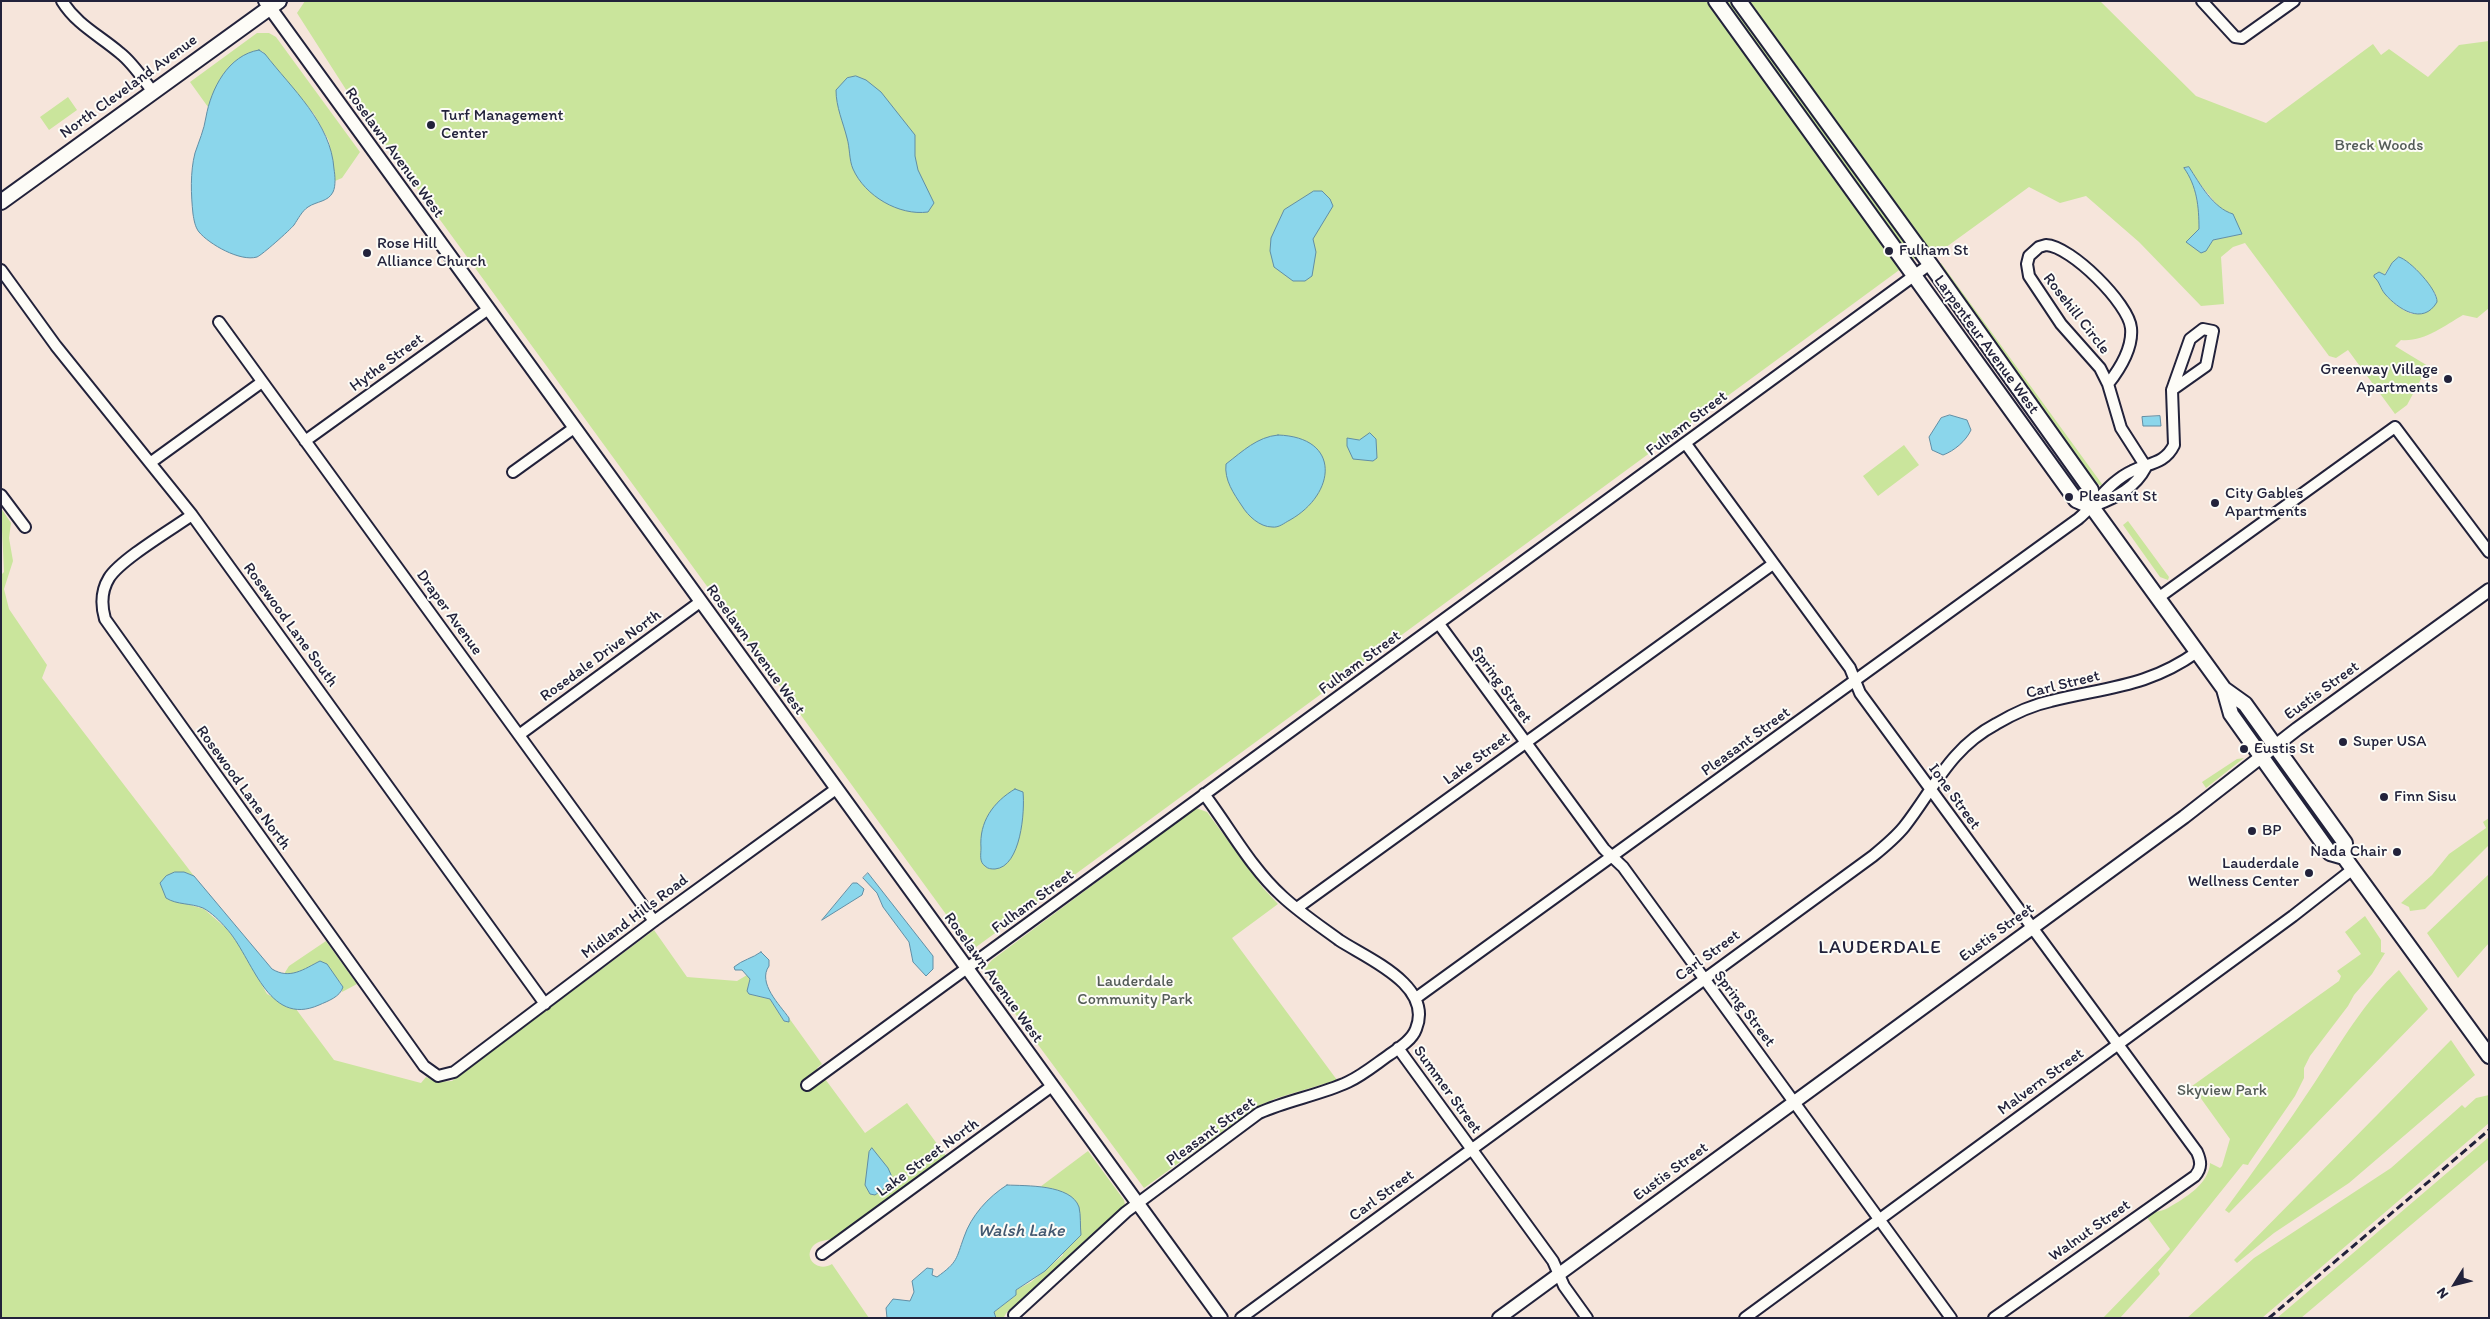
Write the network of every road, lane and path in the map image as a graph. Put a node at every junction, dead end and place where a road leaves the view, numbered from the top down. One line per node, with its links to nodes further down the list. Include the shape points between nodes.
1 (62, 1): 7 (street, via 87,30 121,53)
2 (1716, 1): 11 (main road, Larpenteur Avenue West)
3 (1739, 1): 9 (main road, Larpenteur Avenue West)
4 (2202, 1): 5 (street, via 2235,37 2242,38)
5 (2294, 1)
6 (271, 3): 7 (main road, North Cleveland Avenue); 12 (street, Roselawn Avenue West)
7 (153, 92): 8 (main road, North Cleveland Avenue)
8 (1, 202)
9 (1930, 264): 11 (street, Fulham Street); 24 (main road, Larpenteur Avenue West, via 2091,490)
10 (1, 270): 20 (street, Rosewood Lane South, via 56,346)
11 (1915, 275): 19 (street, Fulham Street); 24 (main road, Larpenteur Avenue West, via 2076,500)
12 (487, 310): 17 (street, Roselawn Avenue West); 18 (street, Hythe Street)
13 (219, 322): 14 (street, Draper Avenue)
14 (262, 382): 18 (street, Draper Avenue); 20 (street)
15 (2108, 384): 15 (street, Rosehill Circle, via 2120,369 2131,336 2129,322 2109,293 2082,264 2059,248 2039,247 2029,256 2028,276 2061,324 2100,368); 21 (street, Rosehill Circle, via 2121,428)
16 (2172, 390): 16 (street, via 2190,339 2203,329 2213,331 2206,366); 21 (street, Pleasant Street, via 2174,446 2170,454)
17 (574, 428): 22 (street); 31 (street, Roselawn Avenue West)
18 (306, 441): 36 (street, Draper Avenue)
19 (1686, 444): 28 (street, Ione Street); 32 (street, Fulham Street)
20 (150, 462): 25 (street, Rosewood Lane South)
21 (2146, 467): 24 (street, Pleasant Street, via 2132,470 2109,487)
22 (513, 472)
23 (1, 495): 26 (street)
24 (2092, 507): 30 (main road, Larpenteur Avenue West); 34 (street, Pleasant Street)
25 (192, 515): 52 (street, Rosewood Lane South); 56 (street, Rosewood Lane North, via 116,570 104,588 104,619 424,1066 438,1076)
26 (25, 527)
27 (2489, 552): 30 (street, via 2395,426)
28 (1773, 564): 34 (street, Ione Street, via 1850,668); 37 (street, Lake Street)
29 (2489, 590): 38 (street, Eustis Street)
30 (2158, 598): 33 (main road, Larpenteur Avenue West)
31 (700, 602): 36 (street, Rosedale Drive North); 40 (street, Roselawn Avenue West)
32 (1439, 624): 37 (street, Spring Street); 42 (street, Fulham Street)
33 (2197, 652): 35 (main road, Larpenteur Avenue West); 41 (street, Carl Street, via 2173,668 2144,681 2050,701 2013,715 1971,740 1949,762)
34 (1856, 681): 41 (street, Ione Street, via 1860,693); 44 (street, Pleasant Street)
35 (2224, 689): 38 (main road, Larpenteur Avenue West, via 2245,704); 39 (main road, Larpenteur Avenue West, via 2231,714)
36 (519, 735): 47 (street, Draper Avenue)
37 (1524, 743): 44 (street, Spring Street); 46 (street, Lake Street)
38 (2276, 746): 39 (street, Eustis Street); 43 (main road, Larpenteur Avenue West, via 2345,843)
39 (2261, 757): 43 (main road, Larpenteur Avenue West, via 2330,852); 48 (street, Eustis Street)
40 (836, 789): 47 (street, Midland Hills Road); 49 (street, Roselawn Avenue West)
41 (1930, 789): 48 (street, Ione Street); 50 (street, Carl Street, via 1904,828 1891,840)
42 (1204, 794): 46 (street, via 1271,884); 49 (street, Fulham Street)
43 (2344, 856): 45 (main road, Larpenteur Avenue West)
44 (1613, 858): 50 (street, Spring Street, via 1623,867); 51 (street, Pleasant Street)
45 (2353, 869): 53 (street, Malvern Street); 55 (main road, Larpenteur Avenue West)
46 (1297, 908): 51 (street, via 1338,939 1380,963)
47 (654, 921): 52 (street, Midland Hills Road)
48 (2031, 929): 53 (street, Ione Street); 59 (street, Eustis Street)
49 (967, 968): 57 (street, Fulham Street); 58 (street, Roselawn Avenue West)
50 (1703, 979): 59 (street, Spring Street); 60 (street, Carl Street)
51 (1416, 998): 54 (street, Summer Street, via 1416,1029)
52 (545, 1004): 56 (street, Midland Hills Road)
53 (2118, 1045): 61 (street, Ione Street, via 2197,1152); 63 (street, Malvern Street)
54 (1398, 1048): 60 (street, Summer Street); 62 (street, Pleasant Street, via 1349,1082 1259,1113)
55 (2489, 1056)
56 (454, 1072)
57 (807, 1085)
58 (1052, 1086): 62 (street, Roselawn Avenue West); 64 (street, Lake Street North)
59 (1795, 1102): 63 (street, Spring Street); 65 (street, Eustis Street)
60 (1470, 1149): 65 (street, Summer Street, via 1553,1260); 68 (street, Carl Street)
61 (2200, 1166): 73 (street, Walnut Street, via 2195,1176)
62 (1138, 1204): 66 (street, Pleasant Street); 67 (street, Roselawn Avenue West)
63 (1879, 1218): 71 (street, Malvern Street); 72 (street, Spring Street)
64 (822, 1254)
65 (1559, 1274): 69 (street, Eustis Street); 70 (street, Summer Street)
66 (1014, 1315)
67 (1221, 1318)
68 (1241, 1318)
69 (1500, 1318)
70 (1587, 1318)
71 (1745, 1318)
72 (1951, 1318)
73 (1994, 1318)

